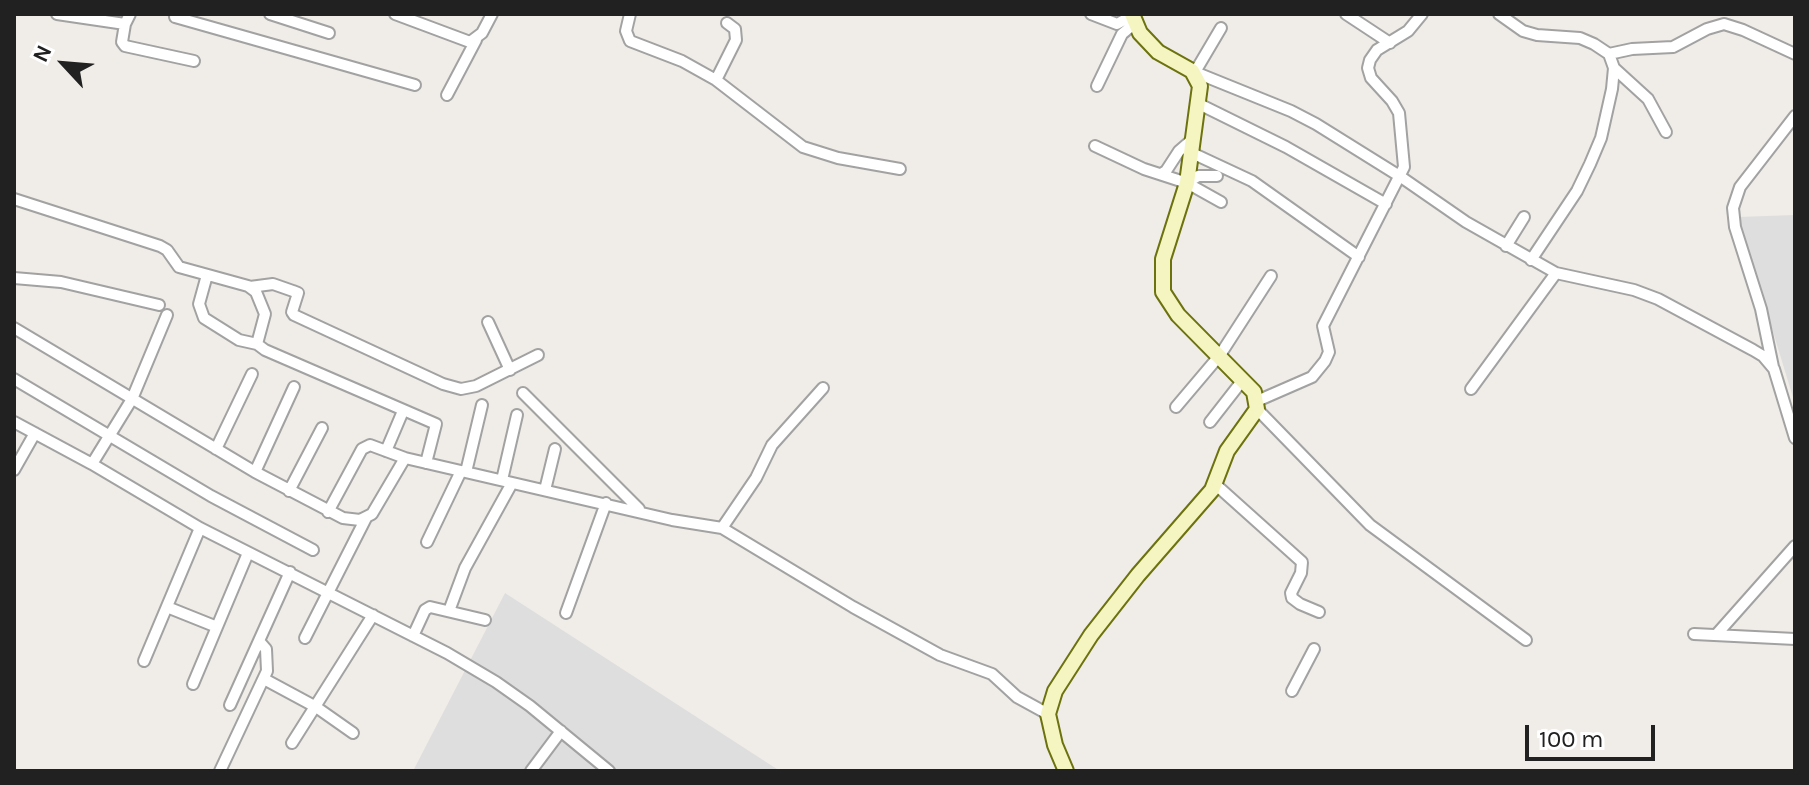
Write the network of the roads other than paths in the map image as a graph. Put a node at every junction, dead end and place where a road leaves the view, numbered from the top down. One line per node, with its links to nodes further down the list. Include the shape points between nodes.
1 (57, 14): 11 (street)
2 (177, 14): 25 (street)
3 (270, 14): 16 (street)
4 (395, 14): 17 (street, via 464,41)
5 (492, 14): 17 (street)
6 (630, 14): 24 (street, via 630,41)
7 (1091, 14): 12 (street, via 1117,24)
8 (1346, 14): 18 (street)
9 (1422, 14): 18 (street)
10 (1499, 14): 19 (street, via 1523,31 1580,38)
11 (80, 16): 13 (street)
12 (1133, 18): 23 (street, via 1158,52); 26 (street)
13 (128, 19): 21 (street, via 125,46)
14 (727, 23): 24 (street, via 735,29 736,40)
15 (1221, 28): 23 (street)
16 (329, 33)
17 (476, 40): 27 (street)
18 (1390, 43): 36 (street, via 1377,50 1368,68 1399,113 1405,158)
19 (1609, 54): 20 (street, via 1673,47 1724,24); 22 (street)
20 (1795, 54)
21 (194, 61)
22 (1614, 68): 30 (street, via 1648,99); 44 (street, via 1601,138 1590,164)
23 (1193, 71): 28 (street, via 1200,86); 36 (street, via 1291,111)
24 (716, 80): 33 (street, via 803,147)
25 (415, 85)
26 (1097, 86)
27 (447, 95)
28 (1199, 104): 31 (street); 40 (street)
29 (1795, 116): 57 (street, via 1740,187 1733,208)
30 (1666, 132)
31 (1194, 145): 34 (street, via 1179,151); 37 (street); 43 (street)
32 (1095, 146): 34 (street)
33 (900, 169)
34 (1161, 174): 37 (street)
35 (1217, 176): 37 (street, via 1198,176)
36 (1401, 177): 40 (street); 42 (street)
37 (1187, 183): 39 (street); 56 (street, via 1163,259 1163,292 1178,315)
38 (14, 199): 46 (street, via 160,246 179,267)
39 (1221, 202)
40 (1386, 204): 43 (street)
41 (1524, 217): 42 (street)
42 (1506, 246): 44 (street)
43 (1359, 257): 68 (street, via 1323,326 1329,352 1325,361 1312,377)
44 (1531, 260): 45 (street)
45 (1556, 273): 57 (street, via 1658,299 1763,356); 64 (street)
46 (207, 275): 49 (street); 54 (street, via 199,304 204,318 239,340)
47 (1271, 276): 56 (street)
48 (14, 278): 50 (street, via 72,284)
49 (248, 286): 54 (street, via 265,314); 58 (street, via 273,284 298,293 294,315 452,387 468,389)
50 (159, 305)
51 (167, 315): 66 (street)
52 (488, 322): 58 (street)
53 (14, 328): 66 (street)
54 (257, 344): 70 (street)
55 (538, 355): 58 (street)
56 (1220, 355): 61 (street); 69 (street)
57 (1774, 369): 77 (street)
58 (510, 370)
59 (252, 374): 78 (street)
60 (14, 379): 76 (street)
61 (1242, 381): 68 (street, via 1254,392); 73 (street)
62 (294, 387): 86 (street)
63 (823, 388): 96 (street, via 772,445)
64 (1471, 389)
65 (523, 393): 92 (street)
66 (132, 399): 76 (street); 78 (street)
67 (482, 405): 85 (street)
68 (1257, 405): 88 (street, via 1227,451); 115 (street, via 1370,525)
69 (1176, 407)
70 (403, 411): 80 (street); 82 (street, via 436,424)
71 (517, 415): 87 (street)
72 (14, 422): 75 (street)
73 (1210, 422)
74 (322, 428): 90 (street)
75 (35, 433): 83 (street); 84 (street)
76 (109, 435): 83 (street); 99 (street)
77 (1795, 438)
78 (216, 449): 86 (street)
79 (555, 449): 89 (street)
80 (386, 451): 81 (street); 93 (street, via 365,445)
81 (405, 458): 82 (street); 94 (street)
82 (426, 463): 85 (street)
83 (92, 464): 95 (street)
84 (14, 470)
85 (463, 471): 87 (street); 97 (street)
86 (255, 472): 90 (street)
87 (507, 481): 89 (street); 104 (street)
88 (1215, 484): 105 (street, via 1302,562 1292,598); 124 (street, via 1091,635 1055,691)
89 (545, 490): 91 (street)
90 (289, 491): 93 (street)
91 (606, 503): 92 (street); 106 (street)
92 (641, 510): 96 (street)
93 (328, 512): 94 (street, via 350,520)
94 (366, 518): 102 (street)
95 (200, 528): 100 (street); 103 (street)
96 (722, 528): 124 (street, via 927,648 992,674 1017,697)
97 (427, 542)
98 (1795, 546): 111 (street)
99 (313, 550)
100 (248, 553): 101 (street); 109 (street)
101 (290, 572): 102 (street); 116 (street)
102 (330, 593): 107 (street); 113 (street)
103 (167, 607): 109 (street); 118 (street)
104 (449, 611): 108 (street); 112 (street, via 425,610)
105 (1319, 612)
106 (566, 613)
107 (373, 615): 112 (street); 123 (street)
108 (485, 620)
109 (217, 627): 120 (street)
110 (1694, 634): 111 (street)
111 (1716, 635): 114 (street)
112 (413, 636): 125 (street, via 496,682)
113 (305, 638)
114 (1795, 639)
115 (1526, 640)
116 (259, 641): 119 (street, via 269,659); 122 (street)
117 (1314, 649): 121 (street)
118 (144, 661)
119 (264, 679): 123 (street); 128 (street)
120 (193, 684)
121 (1292, 691)
122 (230, 705)
123 (316, 707): 126 (street); 127 (street)
124 (1048, 714): 131 (street)
125 (561, 731): 129 (street); 130 (street)
126 (353, 733)
127 (292, 743)
128 (220, 771)
129 (531, 771)
130 (609, 771)
131 (1066, 771)

